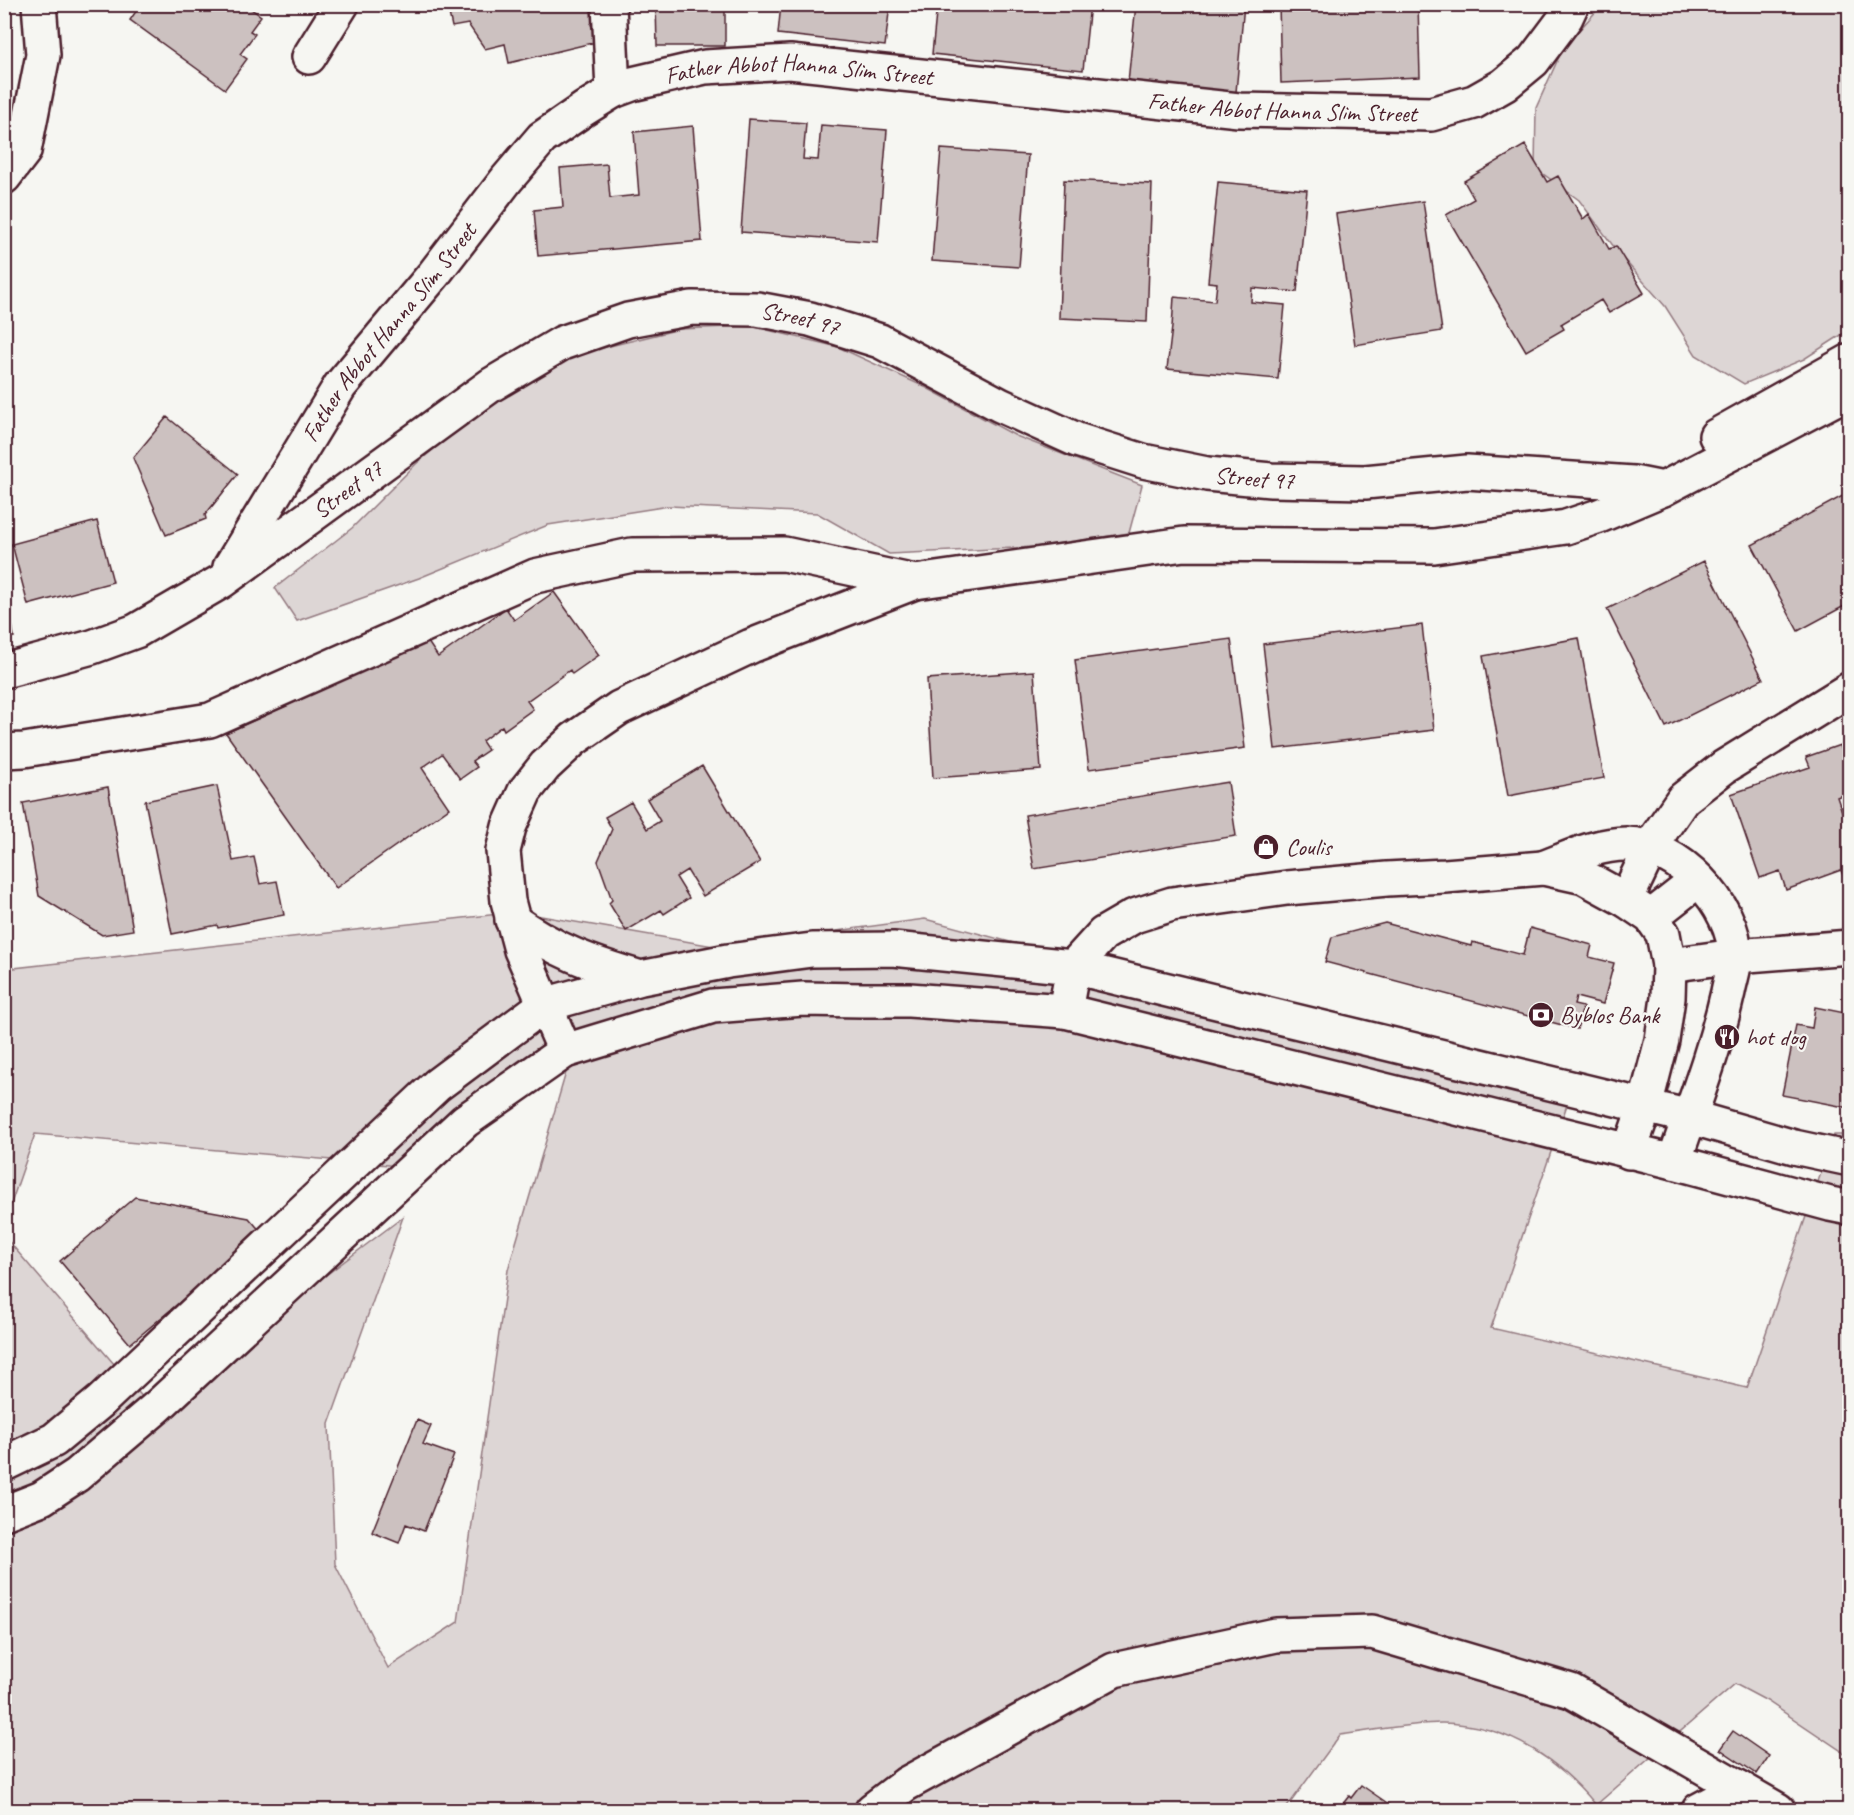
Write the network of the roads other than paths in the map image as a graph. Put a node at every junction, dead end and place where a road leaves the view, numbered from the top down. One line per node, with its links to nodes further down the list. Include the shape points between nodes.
1 (39, 4): 7 (street, via 42,55 24,151)
2 (342, 4): 5 (street)
3 (609, 4): 6 (street)
4 (1572, 4): 6 (street, Father Abbot Hanna Slim Street, via 1533,61 1504,85 1474,102 1431,114 1239,110 790,62 705,67)
5 (309, 57)
6 (613, 91): 11 (street, Father Abbot Hanna Slim Street, via 542,138 340,386)
7 (4, 177)
8 (1850, 361): 10 (street)
9 (1850, 391): 10 (street)
10 (1648, 486): 11 (street, Street 97, via 1467,472 1365,482 1207,474 1077,441 880,341 810,319 757,309 692,308 628,320 562,343 491,385); 12 (street, via 1566,527 1434,546 1184,544)
11 (222, 581): 13 (street, Street 97, via 136,631)
12 (915, 582): 15 (street, via 784,554 632,555 536,576 210,720); 20 (street, via 751,646 619,708 574,740 525,791 509,827 502,851)
13 (4, 671)
14 (1850, 689): 16 (street, via 1700,784 1683,799)
15 (4, 751)
16 (1652, 848): 17 (street, via 1626,844 1592,849); 18 (street, via 1679,862); 19 (street)
17 (1543, 868): 19 (street, via 1584,878); 24 (street, via 1287,888 1172,904 1134,916 1103,934)
18 (1698, 880): 19 (street); 22 (street, via 1719,905 1729,926)
19 (1639, 908): 23 (street, via 1663,934)
20 (512, 920): 25 (street, via 568,954); 26 (street)
21 (1850, 947): 22 (street)
22 (1735, 956): 23 (street); 29 (street, via 1721,1026)
23 (1669, 965): 28 (street)
24 (1073, 967): 25 (street, via 893,949 812,951 728,961); 27 (street); 31 (street)
25 (640, 978): 26 (street)
26 (544, 1005): 30 (street); 37 (street, via 437,1085 100,1402 54,1440)
27 (1065, 1011): 30 (street, via 863,999 713,1006); 33 (street)
28 (1662, 1040): 29 (street); 31 (street)
29 (1712, 1050): 32 (street)
30 (565, 1051): 38 (street, via 465,1121 157,1407 77,1475 42,1498)
31 (1645, 1106): 32 (street); 33 (street)
32 (1690, 1117): 34 (street, via 1794,1147); 35 (street)
33 (1629, 1152): 35 (street)
34 (1850, 1158)
35 (1674, 1162): 36 (street)
36 (1850, 1208)
37 (4, 1464)
38 (4, 1514)
39 (1740, 1788): 40 (street, via 1571,1691 1372,1632 1360,1632 1276,1635 1114,1670 906,1784); 41 (street); 42 (street)
40 (872, 1810)
41 (1699, 1810)
42 (1778, 1810)

